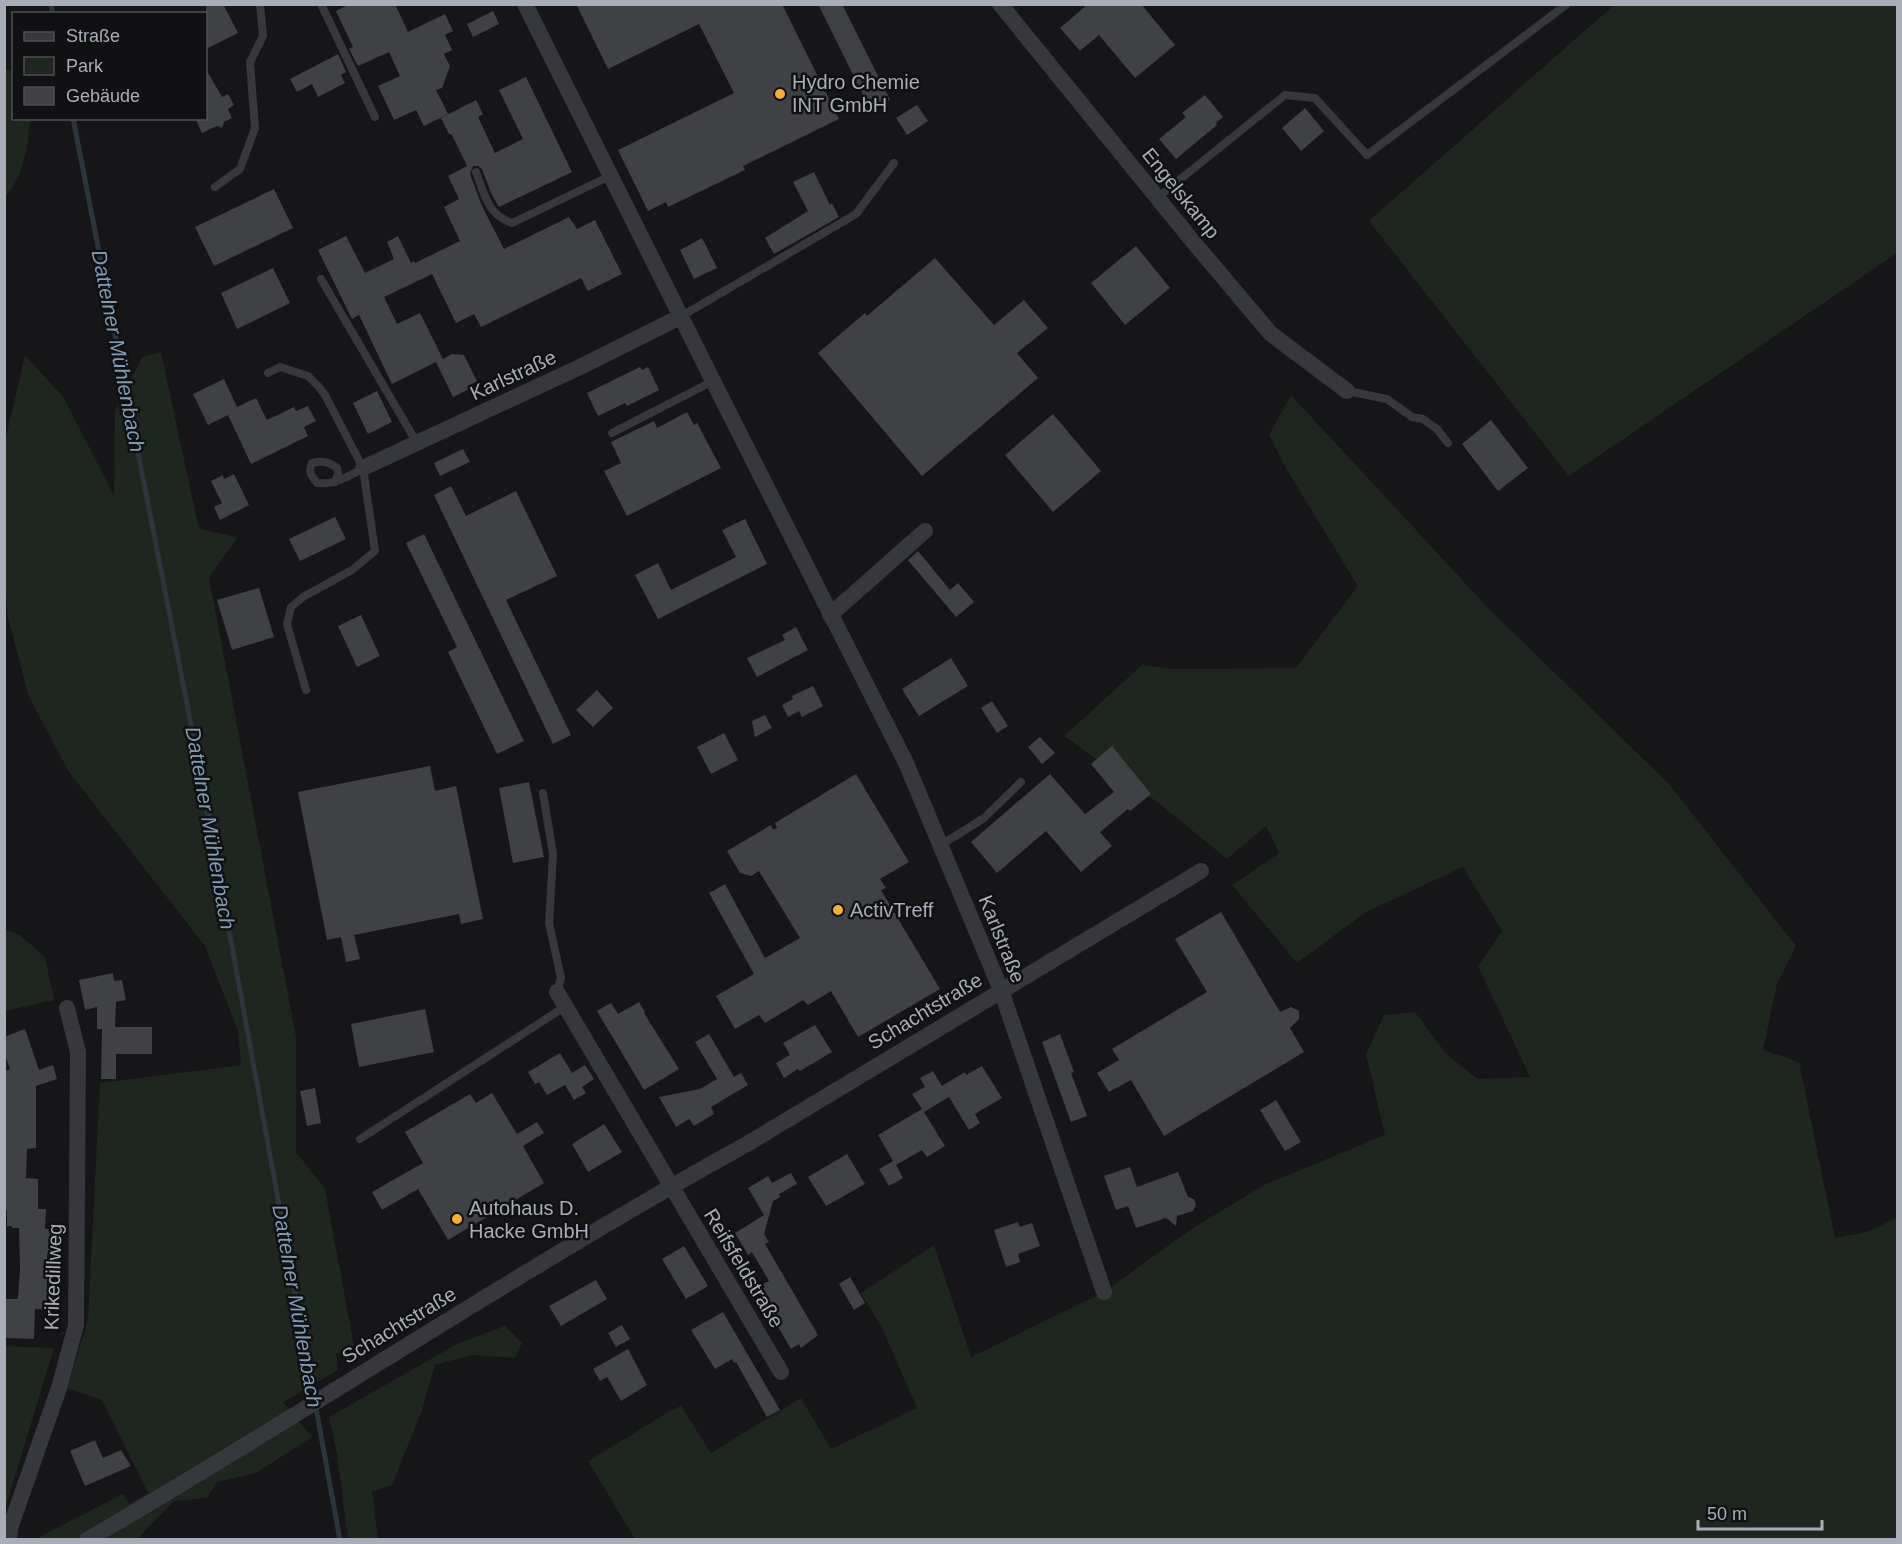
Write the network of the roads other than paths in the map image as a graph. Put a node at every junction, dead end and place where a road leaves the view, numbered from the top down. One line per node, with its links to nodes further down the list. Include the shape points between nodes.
1 (260, 4): 10 (lane, via 263,36 250,62 255,128 240,169)
2 (321, 4): 6 (lane)
3 (525, 4): 9 (street, Karlstraße)
4 (1000, 4): 11 (street, Engelskamp)
5 (1567, 4): 11 (lane, via 1367,155 1315,98 1285,95)
6 (375, 117)
7 (894, 163): 13 (lane, via 856,214)
8 (476, 172): 9 (lane, via 492,211 512,223)
9 (610, 176): 13 (street, Karlstraße)
10 (214, 187)
11 (1157, 198): 16 (street, Engelskamp, via 1271,334)
12 (321, 279): 18 (lane)
13 (680, 317): 15 (street, Karlstraße); 18 (street, Karlstraße)
14 (268, 373): 20 (lane, via 280,367 308,376 325,395)
15 (712, 381): 17 (lane); 23 (street, Karlstraße)
16 (1347, 391): 19 (lane, via 1387,399 1412,417 1424,419)
17 (612, 433)
18 (417, 443): 20 (street, Karlstraße)
19 (1448, 443)
20 (363, 468): 21 (lane); 24 (lane, via 375,551 352,570 291,607 287,624)
21 (335, 482)
22 (925, 531): 23 (street)
23 (830, 615): 27 (street, Karlstraße, via 906,763)
24 (306, 690)
25 (1021, 782): 27 (lane, via 984,818)
26 (543, 792): 30 (lane, via 553,854 549,923 561,978)
27 (940, 845): 29 (street, Karlstraße)
28 (1201, 871): 29 (street, Schachtstraße)
29 (1001, 990): 33 (street, Schachtstraße); 34 (street, Karlstraße)
30 (561, 999): 32 (lane); 33 (street)
31 (67, 1008): 36 (street, Krikedillweg, via 78,1052 76,1325)
32 (360, 1139)
33 (671, 1186): 35 (street, Reifsfeldstraße); 37 (street, Schachtstraße)
34 (1104, 1292)
35 (781, 1372)
36 (9, 1539)
37 (87, 1539)

